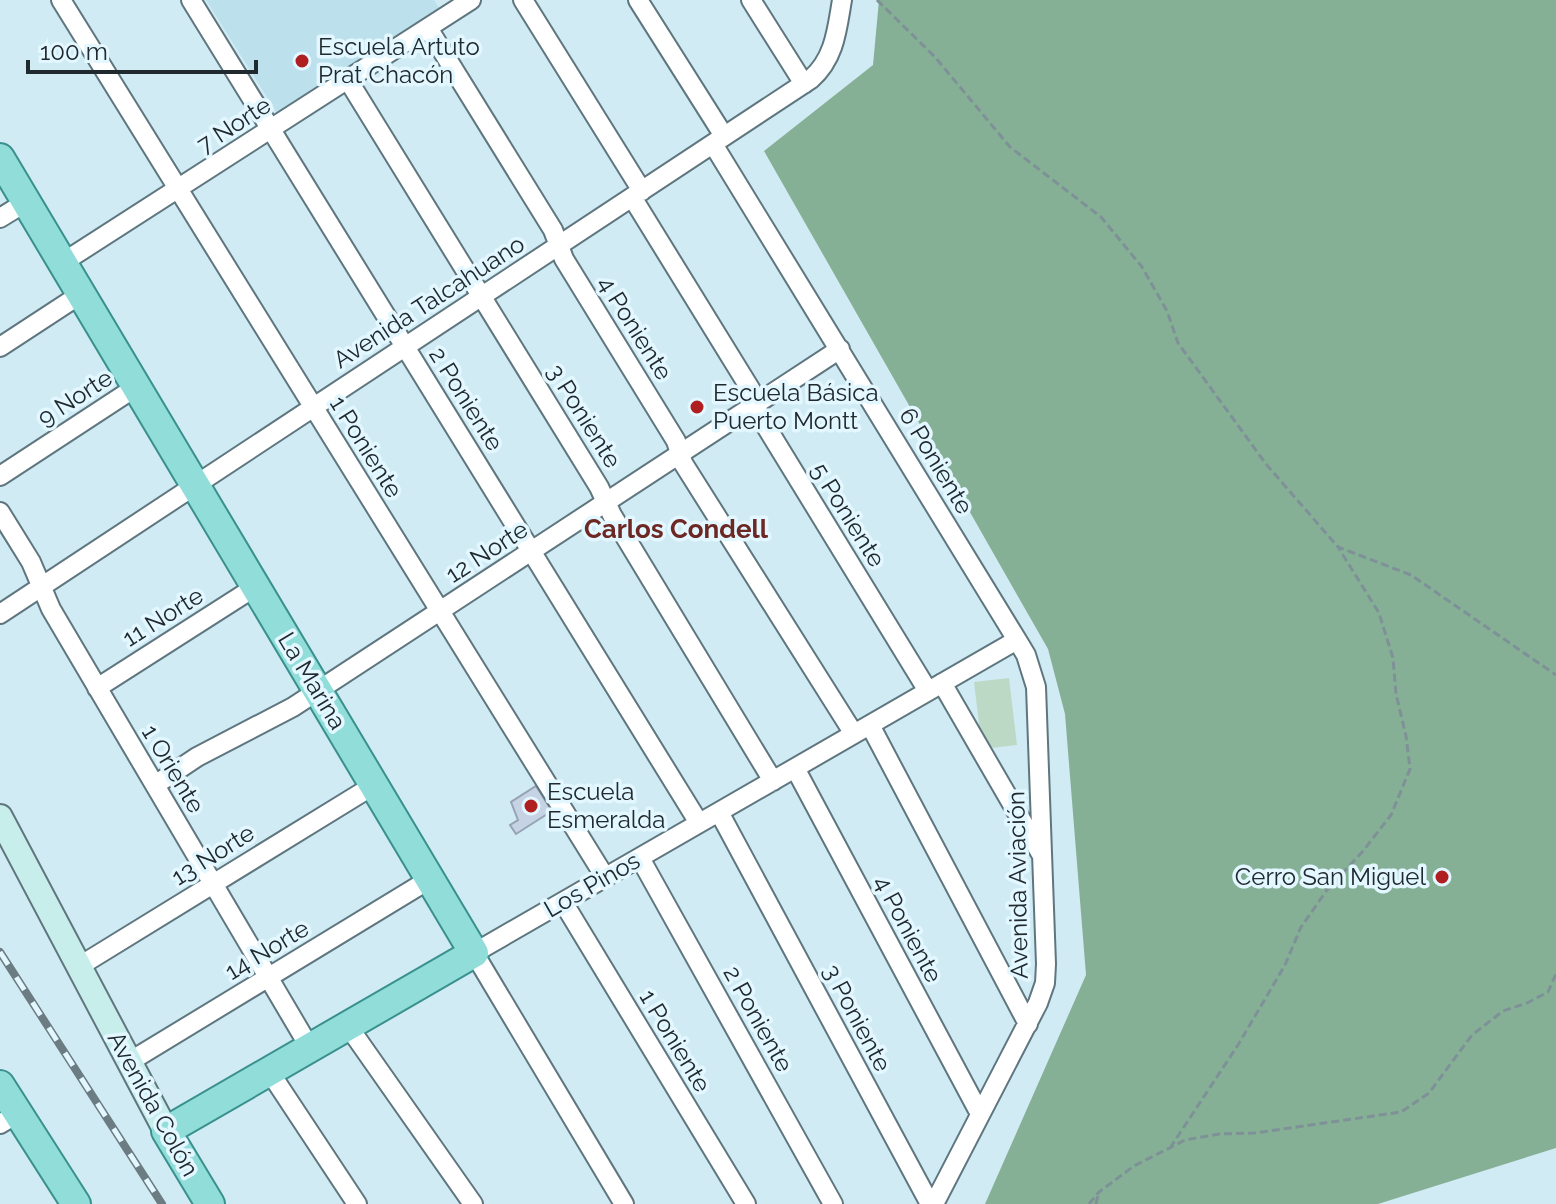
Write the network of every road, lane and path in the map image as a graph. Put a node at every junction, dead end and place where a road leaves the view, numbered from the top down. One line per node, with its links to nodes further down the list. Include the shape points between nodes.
1 (61, 0): 15 (street, 1 Poniente)
2 (191, 0): 12 (street, 2 Poniente)
3 (471, 0): 9 (street, 7 Norte)
4 (523, 0): 16 (street, 5 Poniente)
5 (638, 0): 13 (street, 6 Poniente)
6 (751, 0): 11 (street)
7 (842, 0): 11 (street, Avenida Talcahuano, via 828,59)
8 (877, 0): 34 (path, via 935,57 1010,147 1101,217 1142,267 1178,343 1266,464)
9 (428, 28): 10 (street, 7 Norte); 19 (street, 4 Poniente)
10 (348, 80): 12 (street, 7 Norte); 22 (street, 3 Poniente)
11 (804, 84): 13 (street, Avenida Talcahuano)
12 (272, 130): 15 (street, 7 Norte); 23 (street, 2 Poniente)
13 (718, 140): 16 (street, Avenida Talcahuano); 25 (street, 6 Poniente)
14 (0, 158): 17 (main road, La Marina)
15 (178, 189): 20 (street, 7 Norte); 28 (street, 1 Poniente)
16 (637, 194): 19 (street, Avenida Talcahuano); 27 (street, 5 Poniente)
17 (26, 202): 18 (street); 20 (main road, La Marina)
18 (0, 218)
19 (559, 245): 22 (street, Avenida Talcahuano); 29 (street, 4 Poniente)
20 (62, 263): 21 (main road, La Marina)
21 (81, 294): 24 (street); 26 (main road, La Marina)
22 (481, 296): 23 (street, Avenida Talcahuano); 32 (street, 3 Poniente)
23 (406, 346): 28 (street, Avenida Talcahuano); 35 (street, 2 Poniente)
24 (0, 347)
25 (840, 349): 27 (street, 12 Norte); 40 (street, 6 Poniente)
26 (136, 387): 30 (street, 9 Norte); 31 (main road, La Marina)
27 (755, 404): 29 (street, 12 Norte); 42 (street, 5 Poniente)
28 (314, 407): 31 (street, Avenida Talcahuano); 38 (street, 1 Poniente)
29 (680, 453): 32 (street, 12 Norte); 45 (street, 4 Poniente)
30 (0, 476)
31 (195, 485): 36 (street, Avenida Talcahuano); 37 (main road, La Marina)
32 (606, 502): 35 (street, 12 Norte); 47 (street, 3 Poniente)
33 (0, 512): 36 (street, 1 Oriente)
34 (1338, 547): 41 (path, via 1411,575); 72 (path, via 1379,613 1393,658 1410,769 1391,815 1301,927 1238,1045)
35 (532, 551): 38 (street, 12 Norte); 52 (street, 2 Poniente)
36 (42, 586): 39 (street, Avenida Talcahuano); 43 (street, 1 Oriente)
37 (255, 587): 43 (street, 11 Norte); 44 (main road, La Marina)
38 (440, 611): 44 (street, 12 Norte); 55 (street, 1 Poniente)
39 (0, 614)
40 (1017, 640): 42 (street, Los Pinos); 54 (street, Avenida Aviación, via 1037,695)
41 (1556, 675)
42 (935, 687): 45 (street, Los Pinos); 54 (street)
43 (97, 688): 48 (street, 1 Oriente)
44 (318, 691): 48 (street, 12 Norte); 49 (main road, La Marina)
45 (862, 729): 46 (street, Los Pinos); 63 (street)
46 (795, 768): 47 (street, Los Pinos); 69 (street, 4 Poniente)
47 (773, 781): 50 (street, Los Pinos)
48 (155, 785): 57 (street, 1 Oriente)
49 (374, 785): 56 (main road, La Marina); 57 (street, 13 Norte)
50 (719, 812): 52 (street, Los Pinos); 81 (street, 3 Poniente)
51 (0, 817): 60 (street, Avenida Colón)
52 (699, 823): 53 (street, Los Pinos)
53 (640, 858): 55 (street, Los Pinos); 80 (street, 2 Poniente)
54 (1043, 858): 63 (street, Avenida Aviación, via 1046,974)
55 (605, 877): 58 (street, Los Pinos)
56 (430, 879): 59 (main road, La Marina); 62 (street, 14 Norte)
57 (213, 883): 60 (street, 13 Norte); 62 (street, 1 Oriente)
58 (563, 902): 59 (street, Los Pinos); 79 (street, 1 Poniente)
59 (474, 953): 64 (main road, Los Pinos); 78 (street, La Marina)
60 (78, 967): 66 (street, Avenida Colón)
61 (1556, 974): 72 (path, via 1548,992 1503,1011 1472,1035 1429,1093 1401,1112 1219,1134)
62 (269, 977): 65 (street, 1 Oriente); 66 (street, 14 Norte)
63 (1028, 1024): 69 (street, Avenida Aviación)
64 (348, 1026): 65 (main road, Los Pinos); 77 (street)
65 (310, 1048): 67 (main road, Los Pinos)
66 (129, 1062): 71 (street, Avenida Colón)
67 (269, 1071): 71 (main road, Los Pinos); 76 (street)
68 (0, 1085): 70 (main road)
69 (979, 1112): 81 (street, Avenida Aviación)
70 (9, 1119): 74 (main road)
71 (166, 1131): 75 (main road, Avenida Colón)
72 (1170, 1148): 73 (path)
73 (1099, 1192): 82 (path); 83 (path)
74 (76, 1204)
75 (210, 1204)
76 (357, 1204)
77 (473, 1204)
78 (624, 1204)
79 (746, 1204)
80 (833, 1204)
81 (932, 1204)
82 (1089, 1204)
83 (1096, 1204)

